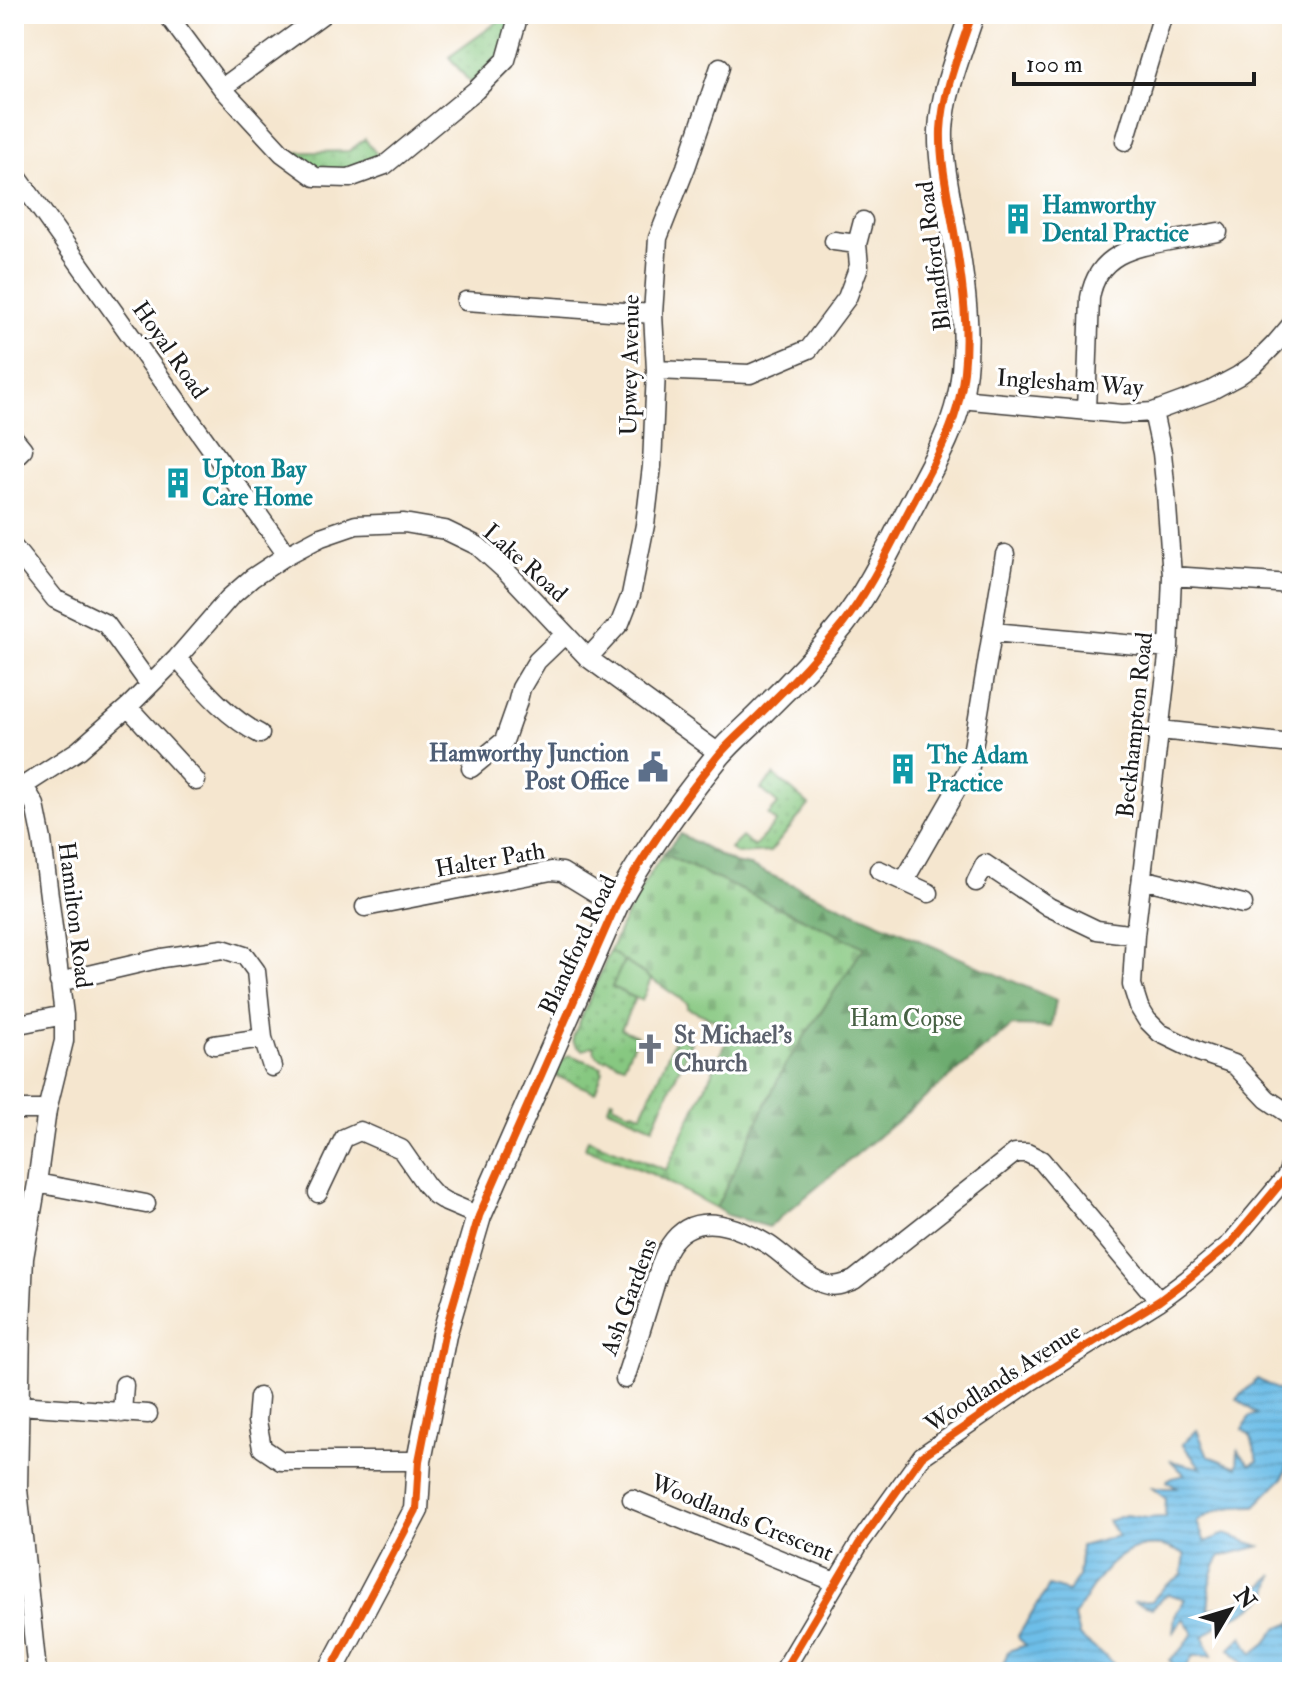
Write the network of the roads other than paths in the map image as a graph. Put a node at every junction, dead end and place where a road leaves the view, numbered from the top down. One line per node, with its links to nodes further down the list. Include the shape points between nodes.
1 (167, 14): 7 (street)
2 (323, 14): 7 (street)
3 (519, 14): 7 (street, via 506,60 476,90 385,165 349,178 315,177 282,153)
4 (972, 14): 18 (main road, Blandford Road, via 944,104 941,132 963,293)
5 (1163, 14): 8 (street)
6 (720, 67): 15 (street, Upwey Avenue, via 658,238)
7 (222, 88)
8 (1125, 141)
9 (14, 172): 25 (street, Hoyal Road)
10 (863, 221): 13 (street)
11 (1207, 240): 19 (street, via 1128,249 1100,271 1090,298)
12 (834, 241): 13 (street)
13 (857, 244): 17 (street, via 859,266 847,298 809,349 750,374)
14 (467, 302): 15 (street)
15 (653, 314): 17 (street, Upwey Avenue)
16 (1292, 324): 20 (street, Inglesham Way, via 1238,376)
17 (656, 370): 32 (street, Upwey Avenue, via 650,481 631,595 620,623)
18 (960, 399): 19 (street, Inglesham Way); 38 (main road, Blandford Road, via 937,457 866,591 812,660)
19 (1086, 411): 20 (street, Inglesham Way)
20 (1153, 412): 26 (street, Beckhampton Road, via 1162,453)
21 (14, 438): 22 (street, via 23,449)
22 (14, 458)
23 (14, 548): 33 (street, via 55,599 106,624)
24 (1005, 554): 28 (street)
25 (287, 555): 29 (street, Lake Road, via 356,525 404,523 445,530 478,546); 31 (street, Lake Road, via 229,598)
26 (1172, 576): 27 (street); 30 (street, Beckhampton Road)
27 (1292, 584)
28 (993, 632): 30 (street); 44 (street, via 970,766)
29 (565, 634): 32 (street, Lake Road); 39 (street, via 537,661 521,688 504,741)
30 (1169, 648): 35 (street, Beckhampton Road)
31 (177, 658): 33 (street, Lake Road); 36 (street, via 213,699)
32 (588, 658): 38 (street, Lake Road)
33 (150, 685): 34 (street, Lake Road)
34 (128, 707): 40 (street); 41 (street, Lake Road, via 79,750)
35 (1160, 730): 37 (street); 43 (street, Beckhampton Road)
36 (260, 734)
37 (1292, 744)
38 (720, 754): 48 (main road, Blandford Road, via 653,842)
39 (471, 768)
40 (196, 781)
41 (19, 789): 51 (street, Hamilton Road, via 35,805)
42 (879, 870): 44 (street)
43 (1142, 879): 47 (street); 50 (street, Beckhampton Road)
44 (904, 881): 46 (street)
45 (976, 882): 50 (street, via 985,864 1049,907 1097,930)
46 (929, 893)
47 (1243, 904)
48 (616, 905): 49 (street, Halter Path, via 562,872 551,871); 64 (main road, Blandford Road)
49 (365, 907)
50 (1135, 935): 59 (street, Beckhampton Road, via 1132,985 1147,1020 1160,1033 1234,1064 1267,1099)
51 (59, 982): 52 (street, Hamilton Road); 54 (street, via 223,949 245,956 256,971)
52 (64, 1015): 53 (street); 58 (street, Hamilton Road, via 64,1041)
53 (14, 1025)
54 (263, 1038): 55 (street); 56 (street)
55 (214, 1045)
56 (272, 1067)
57 (14, 1110): 58 (street)
58 (47, 1110): 61 (street, Hamilton Road)
59 (1292, 1116)
60 (1292, 1162): 65 (street, Woodlands Avenue, via 1286,1177 1230,1244)
61 (37, 1183): 63 (street); 69 (street, Hamilton Road, via 24,1258)
62 (318, 1193): 64 (street, via 344,1138 360,1131 401,1149 435,1195)
63 (146, 1204)
64 (479, 1216): 72 (main road, Blandford Road, via 444,1335)
65 (1159, 1301): 66 (street, Ash Gardens, via 1041,1160 1015,1153 854,1280 838,1286 825,1284 732,1227 702,1223 686,1230 662,1261); 75 (street, Woodlands Avenue, via 922,1456)
66 (625, 1379)
67 (124, 1385): 70 (street)
68 (259, 1397): 72 (street, via 262,1448 281,1461)
69 (19, 1405): 70 (street); 73 (street, Hamilton Road)
70 (122, 1413): 71 (street)
71 (148, 1414)
72 (419, 1461): 77 (main road, Blandford Road, via 416,1510)
73 (16, 1488): 76 (street, Hamilton Road)
74 (632, 1499): 75 (street, Woodlands Crescent)
75 (835, 1582): 78 (street, Woodlands Avenue)
76 (37, 1672)
77 (330, 1672)
78 (783, 1672)

